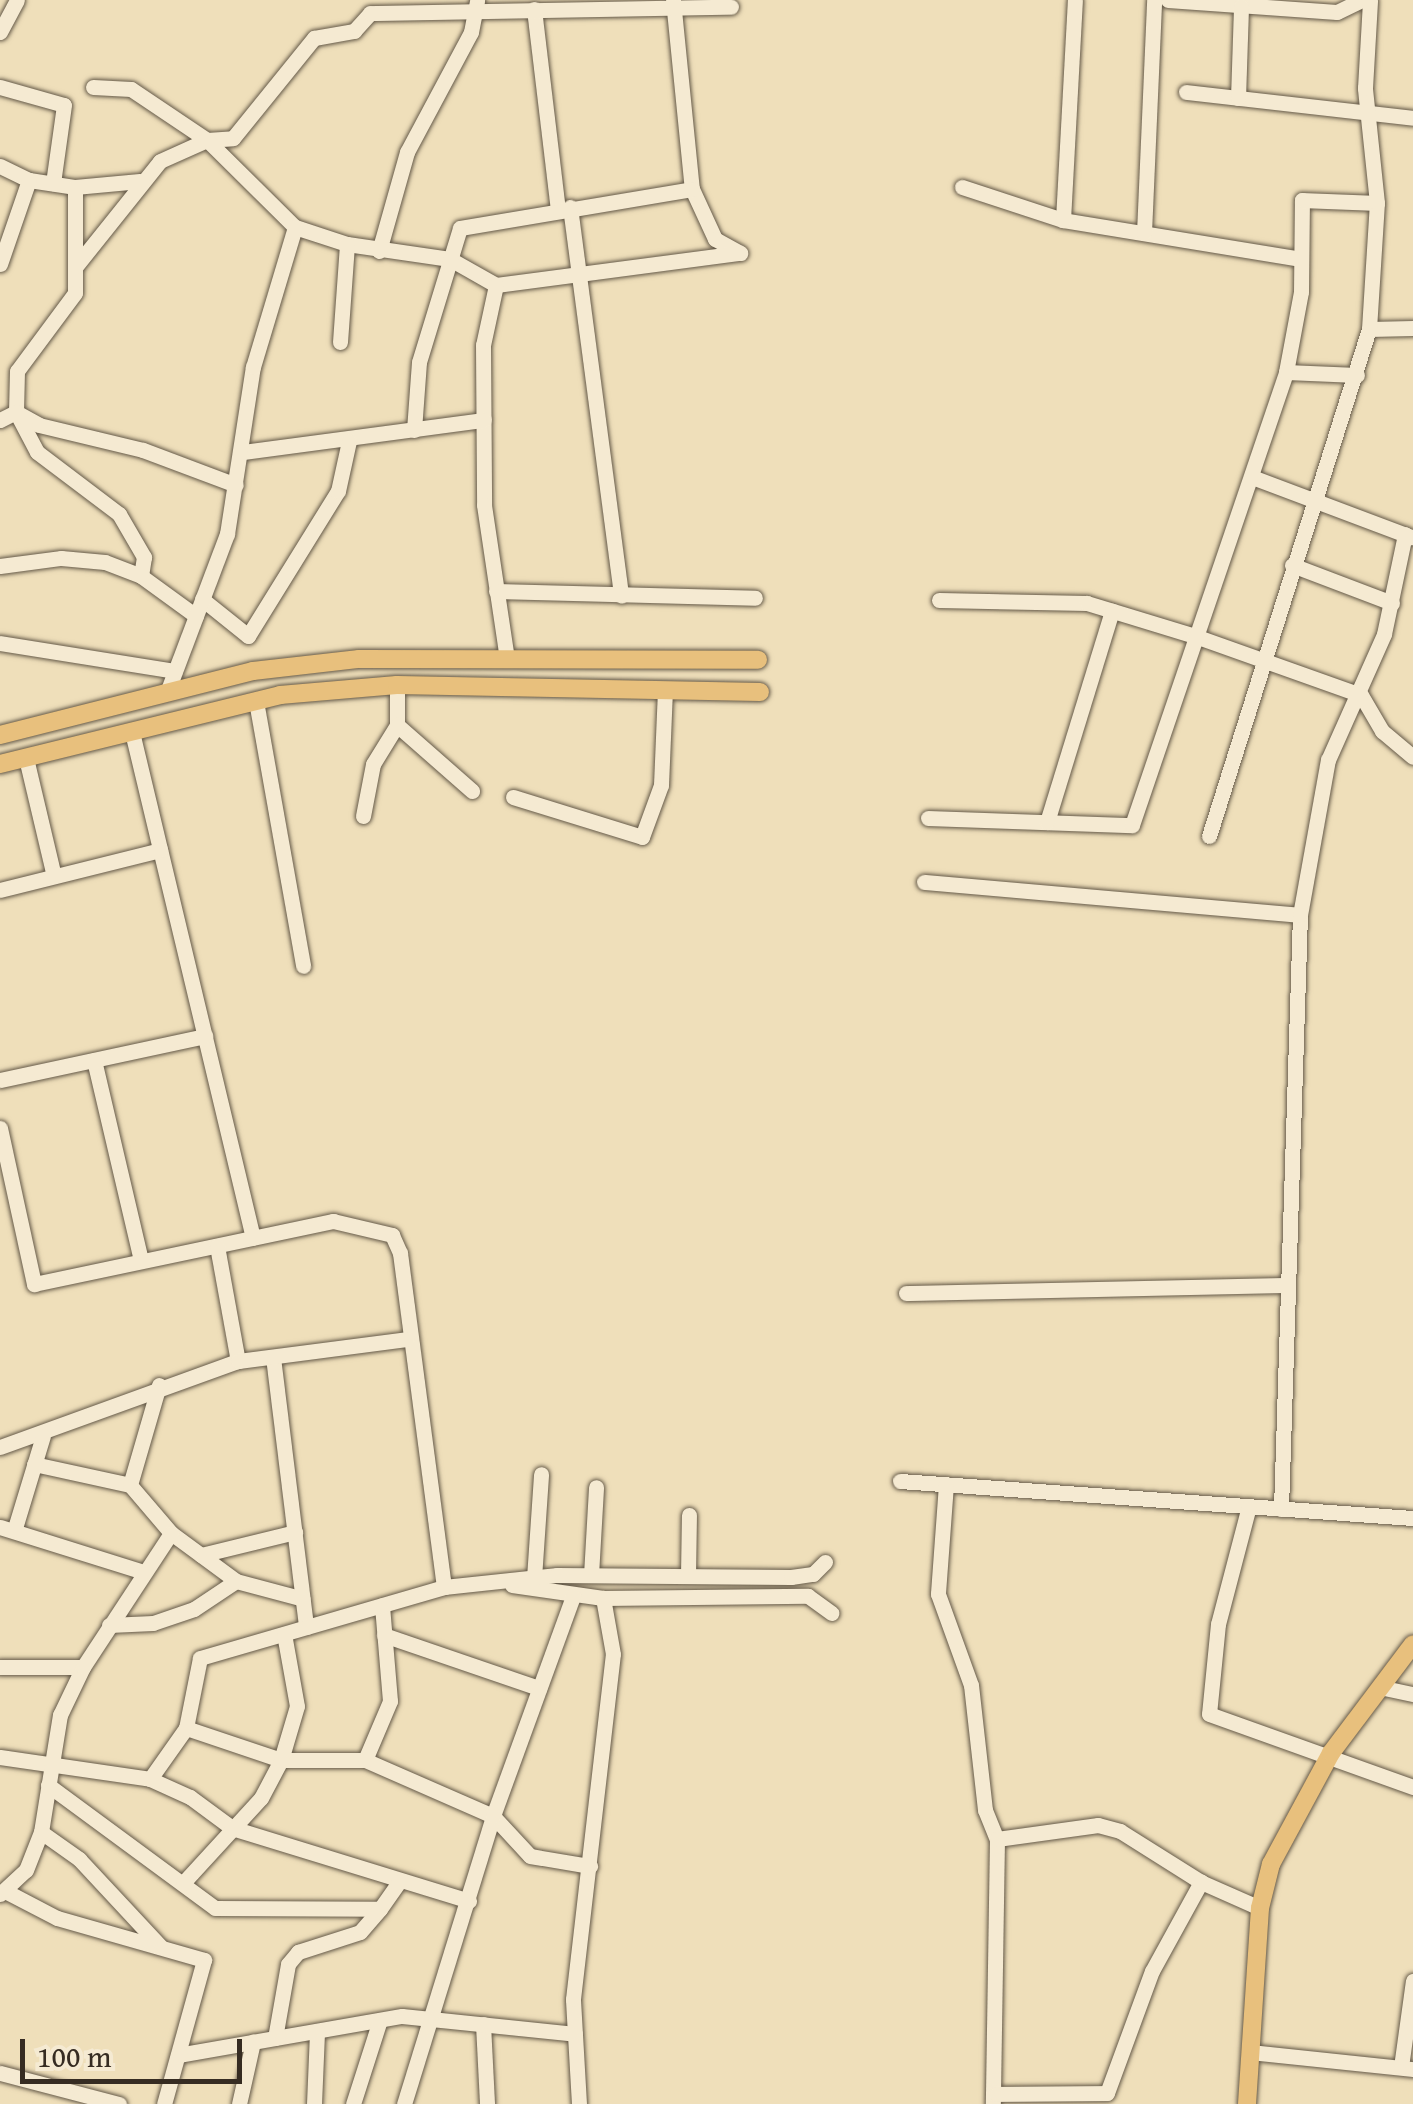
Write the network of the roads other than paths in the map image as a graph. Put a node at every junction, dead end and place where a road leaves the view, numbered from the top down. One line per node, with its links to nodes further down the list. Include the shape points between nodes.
1 (17, 0): 12 (street)
2 (1074, 0): 29 (street)
3 (1154, 0): 31 (street)
4 (1168, 0): 9 (street)
5 (1362, 0): 9 (street, via 1337,12)
6 (1370, 0): 17 (street)
7 (673, 4): 10 (street); 11 (street); 26 (street)
8 (477, 5): 11 (street); 19 (street, via 370,12 354,31 314,38 233,138); 33 (street, via 407,152)
9 (1241, 6): 16 (street)
10 (731, 7)
11 (534, 9): 28 (street)
12 (0, 32)
13 (93, 87): 19 (street, via 131,90)
14 (0, 88): 23 (street, via 64,105)
15 (1186, 92): 16 (street)
16 (1238, 98): 17 (street)
17 (1368, 114): 18 (street); 27 (street)
18 (1413, 118)
19 (207, 140): 22 (street, via 160,161); 30 (street)
20 (0, 166): 21 (street)
21 (29, 180): 23 (street); 36 (street)
22 (140, 182): 25 (street); 37 (street)
23 (53, 183): 25 (street)
24 (962, 186): 29 (street)
25 (75, 187): 37 (street)
26 (692, 189): 28 (street); 38 (street, via 715,239 740,253)
27 (1376, 202): 35 (street, via 1302,200); 41 (street)
28 (564, 208): 34 (street, via 460,228); 38 (street)
29 (1063, 220): 31 (street)
30 (295, 227): 32 (street); 51 (street, via 253,367)
31 (1144, 233): 35 (street)
32 (347, 244): 33 (street); 42 (street)
33 (379, 251): 34 (street)
34 (450, 258): 39 (street); 49 (street, via 420,362)
35 (1300, 259): 43 (street)
36 (0, 264)
37 (76, 266): 45 (street, via 70,304)
38 (578, 270): 39 (street); 60 (street)
39 (496, 285): 48 (street, via 483,345)
40 (1413, 328): 41 (street)
41 (1369, 329): 44 (street)
42 (340, 342)
43 (1286, 372): 44 (street); 52 (street)
44 (1357, 375): 54 (street)
45 (6, 384): 46 (street)
46 (16, 412): 47 (street); 53 (street, via 39,426 143,450); 58 (street, via 38,452 119,514 144,557)
47 (0, 420)
48 (484, 420): 49 (street); 59 (street, via 484,505)
49 (414, 430): 50 (street)
50 (348, 442): 51 (street); 62 (street, via 338,490 248,636)
51 (243, 452): 53 (street)
52 (1252, 476): 54 (street); 67 (street)
53 (236, 485): 62 (street)
54 (1313, 500): 55 (street); 56 (street)
55 (1409, 536): 64 (street)
56 (1292, 565): 64 (street); 71 (street)
57 (0, 566): 58 (street, via 61,558 105,562)
58 (141, 576): 66 (street)
59 (496, 591): 60 (street); 69 (street)
60 (621, 596): 61 (street)
61 (756, 598)
62 (202, 599): 66 (street)
63 (939, 600): 65 (street, via 1086,604)
64 (1392, 603): 77 (street)
65 (1112, 611): 67 (street); 89 (street)
66 (196, 616): 72 (street)
67 (1194, 636): 71 (street); 89 (street, via 1186,678 1132,825)
68 (0, 643): 72 (street)
69 (507, 658): 70 (main road); 75 (main road, via 360,660 253,671)
70 (758, 660)
71 (1262, 660): 77 (street); 90 (street)
72 (176, 671): 75 (street)
73 (397, 685): 74 (main road); 78 (main road); 79 (street)
74 (665, 689): 76 (main road); 86 (street, via 661,785 642,837)
75 (168, 690): 81 (main road)
76 (760, 692)
77 (1362, 696): 82 (street, via 1382,731); 95 (street, via 1328,760)
78 (256, 700): 80 (main road); 96 (street)
79 (396, 724): 85 (street); 87 (street, via 373,764)
80 (132, 732): 83 (main road); 91 (street)
81 (0, 735)
82 (1413, 757)
83 (26, 758): 84 (main road); 92 (street)
84 (0, 764)
85 (472, 791)
86 (513, 797)
87 (363, 816)
88 (928, 818): 89 (street)
89 (1047, 822)
90 (1209, 836)
91 (160, 850): 92 (street); 97 (street)
92 (54, 876): 94 (street)
93 (924, 882): 95 (street)
94 (0, 890)
95 (1300, 915): 104 (street)
96 (303, 966)
97 (204, 1036): 98 (street); 101 (street)
98 (94, 1060): 99 (street); 103 (street)
99 (0, 1080)
100 (0, 1128): 103 (street, via 34,1284)
101 (253, 1238): 102 (street); 106 (street, via 333,1222 392,1235 400,1253)
102 (218, 1246): 103 (street); 108 (street)
103 (142, 1262)
104 (1288, 1286): 105 (street); 119 (street)
105 (906, 1293)
106 (408, 1339): 107 (street); 133 (street)
107 (273, 1356): 108 (street); 124 (street)
108 (238, 1361): 109 (street)
109 (159, 1385): 110 (street); 116 (street)
110 (43, 1436): 111 (street); 112 (street)
111 (0, 1447)
112 (34, 1464): 116 (street); 122 (street)
113 (541, 1474): 130 (street)
114 (900, 1480): 115 (street)
115 (946, 1484): 118 (street); 161 (street, via 938,1594 970,1685 985,1810)
116 (130, 1486): 123 (street)
117 (596, 1486): 128 (street)
118 (1249, 1506): 119 (street); 150 (street, via 1218,1624 1209,1714)
119 (1281, 1509): 121 (street)
120 (689, 1515): 129 (street)
121 (1413, 1518)
122 (7, 1528): 127 (street)
123 (171, 1532): 125 (street); 127 (street)
124 (295, 1532): 125 (street); 136 (street)
125 (201, 1555): 131 (street)
126 (825, 1562): 129 (street, via 813,1574 791,1578)
127 (144, 1572): 139 (street)
128 (592, 1575): 129 (street); 130 (street)
129 (688, 1576)
130 (534, 1578): 132 (street)
131 (236, 1581): 136 (street); 139 (street, via 194,1610)
132 (499, 1582): 133 (street); 134 (street)
133 (444, 1587): 137 (street)
134 (574, 1596): 135 (street); 146 (street)
135 (603, 1598): 138 (street, via 808,1596); 162 (street, via 613,1654)
136 (303, 1599): 140 (street)
137 (382, 1605): 140 (street); 142 (street)
138 (830, 1613)
139 (109, 1625): 145 (street)
140 (306, 1627): 141 (street)
141 (284, 1634): 149 (street, via 200,1658); 152 (street, via 297,1706)
142 (384, 1635): 146 (street); 153 (street, via 390,1702)
143 (1413, 1644): 147 (main road)
144 (0, 1667): 145 (street)
145 (82, 1667): 154 (street, via 60,1715)
146 (540, 1688): 158 (street)
147 (1384, 1688): 148 (street); 150 (main road)
148 (1413, 1694)
149 (186, 1728): 152 (street); 155 (street)
150 (1330, 1753): 157 (street); 168 (main road, via 1283,1836)
151 (0, 1757): 154 (street)
152 (281, 1760): 153 (street); 159 (street, via 260,1798)
153 (365, 1760): 158 (street)
154 (51, 1768): 155 (street, via 77,1765); 156 (street)
155 (150, 1780): 159 (street)
156 (48, 1785): 160 (street); 165 (street)
157 (1413, 1787)
158 (493, 1816): 162 (street, via 530,1856); 167 (street)
159 (232, 1828): 163 (street); 165 (street)
160 (42, 1832): 166 (street, via 26,1870); 170 (street, via 80,1858)
161 (997, 1839): 164 (street, via 1098,1825 1120,1831); 183 (street)
162 (590, 1866): 176 (street)
163 (399, 1882): 167 (street); 169 (street)
164 (1200, 1882): 168 (street); 183 (street, via 1152,1971 1107,2093)
165 (183, 1883): 169 (street, via 215,1908)
166 (3, 1893): 170 (street, via 57,1918)
167 (469, 1901): 172 (street)
168 (1260, 1908): 179 (main road)
169 (380, 1909): 177 (street, via 360,1932 298,1952 281,1980)
170 (162, 1948): 180 (street, via 204,1960)
171 (1413, 1982): 181 (street)
172 (428, 2018): 173 (street); 174 (street); 189 (street)
173 (380, 2020): 175 (street); 188 (street)
174 (483, 2024): 176 (street); 190 (street)
175 (316, 2031): 177 (street); 187 (street)
176 (575, 2034): 191 (street)
177 (275, 2038): 178 (street)
178 (253, 2042): 180 (street); 186 (street)
179 (1250, 2052): 181 (street); 192 (main road)
180 (178, 2055): 185 (street)
181 (1407, 2068)
182 (0, 2073): 184 (street)
183 (995, 2099)
184 (119, 2104)
185 (164, 2104)
186 (239, 2104)
187 (314, 2104)
188 (353, 2104)
189 (404, 2104)
190 (487, 2104)
191 (579, 2104)
192 (1247, 2104)

